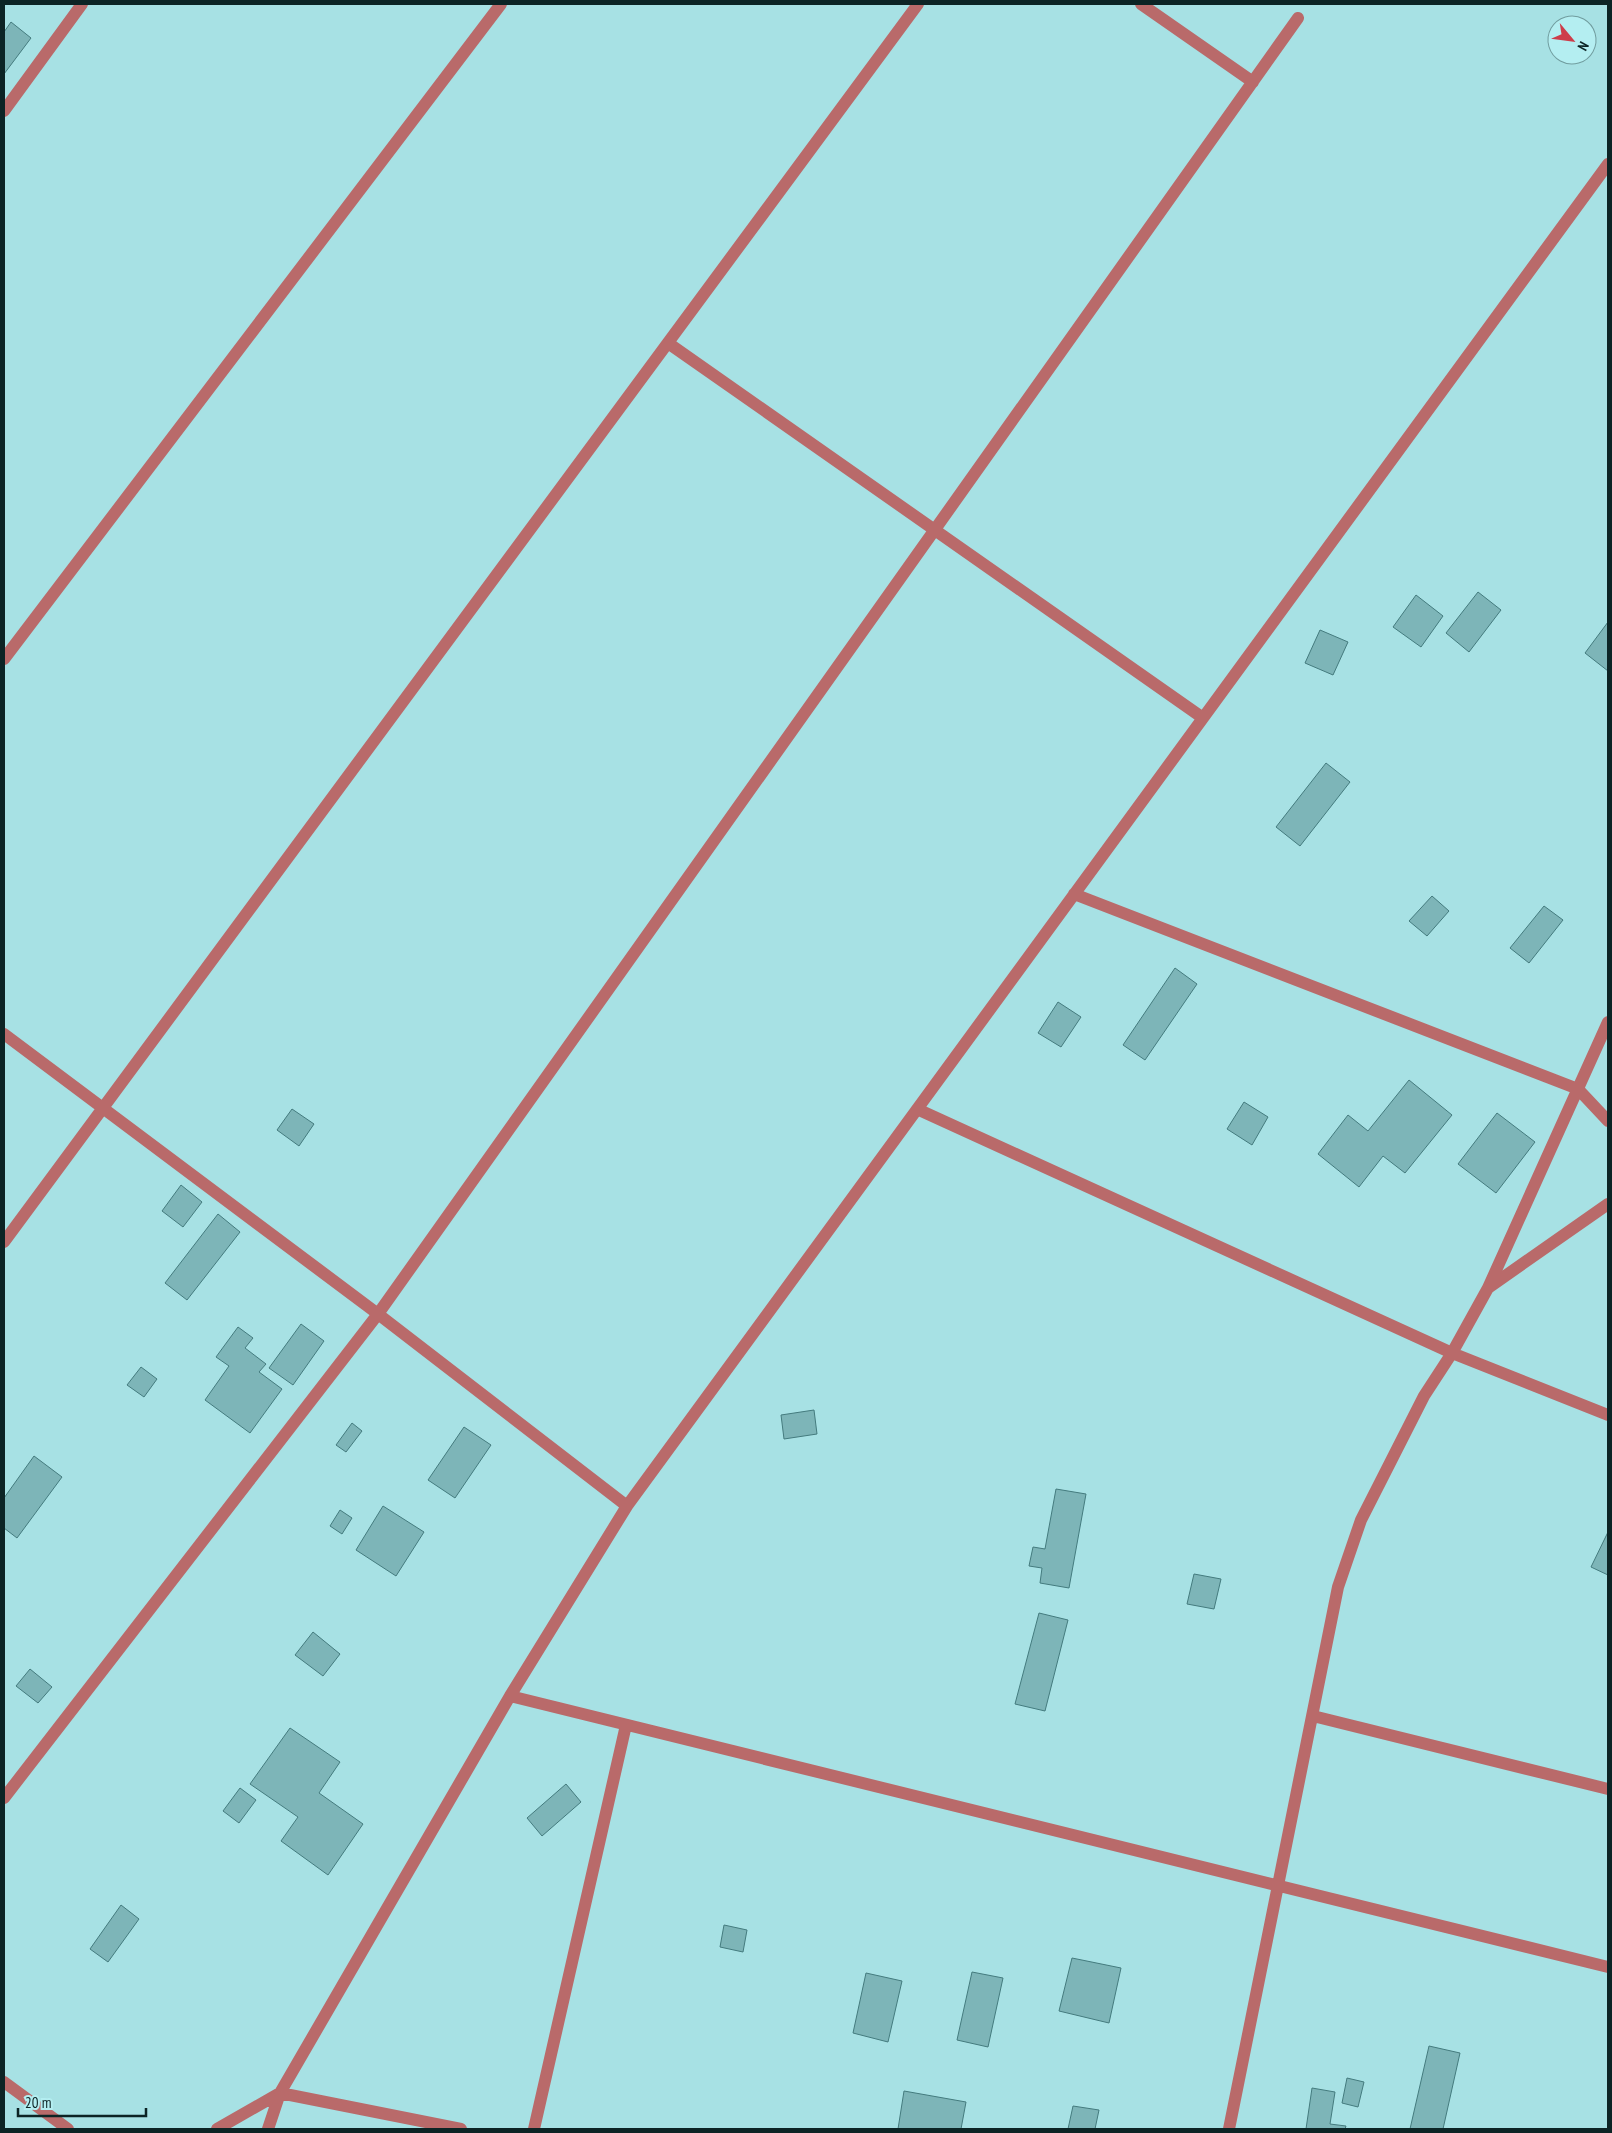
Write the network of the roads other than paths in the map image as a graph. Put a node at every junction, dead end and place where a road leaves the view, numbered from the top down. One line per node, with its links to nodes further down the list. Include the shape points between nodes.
1 (82, 4): 7 (street)
2 (501, 4): 11 (street)
3 (918, 4): 9 (street)
4 (1141, 4): 6 (street)
5 (1298, 18): 6 (street)
6 (1253, 82): 10 (street)
7 (4, 111)
8 (1608, 164): 12 (street)
9 (668, 343): 10 (street); 17 (street)
10 (934, 530): 12 (street); 23 (street)
11 (4, 659)
12 (1203, 718): 13 (street)
13 (1074, 894): 16 (street); 18 (street)
14 (1608, 1022): 16 (street)
15 (4, 1034): 17 (street)
16 (1578, 1089): 19 (street); 22 (street)
17 (103, 1108): 21 (street); 23 (street)
18 (917, 1109): 24 (street); 26 (street)
19 (1608, 1122)
20 (1608, 1204): 22 (street)
21 (4, 1242)
22 (1488, 1288): 24 (street)
23 (378, 1314): 26 (street); 31 (street)
24 (1452, 1353): 25 (street); 28 (street, via 1424,1396 1361,1520 1338,1587)
25 (1608, 1415)
26 (626, 1506): 27 (street)
27 (510, 1696): 29 (street); 35 (street)
28 (1313, 1716): 30 (street); 32 (street)
29 (626, 1725): 32 (street); 40 (street)
30 (1608, 1789)
31 (4, 1798)
32 (1279, 1886): 33 (street); 41 (street)
33 (1608, 1967)
34 (4, 2082): 36 (street)
35 (280, 2093): 37 (street); 38 (street); 39 (street)
36 (68, 2129)
37 (218, 2129)
38 (268, 2129)
39 (461, 2129)
40 (534, 2129)
41 (1229, 2129)

